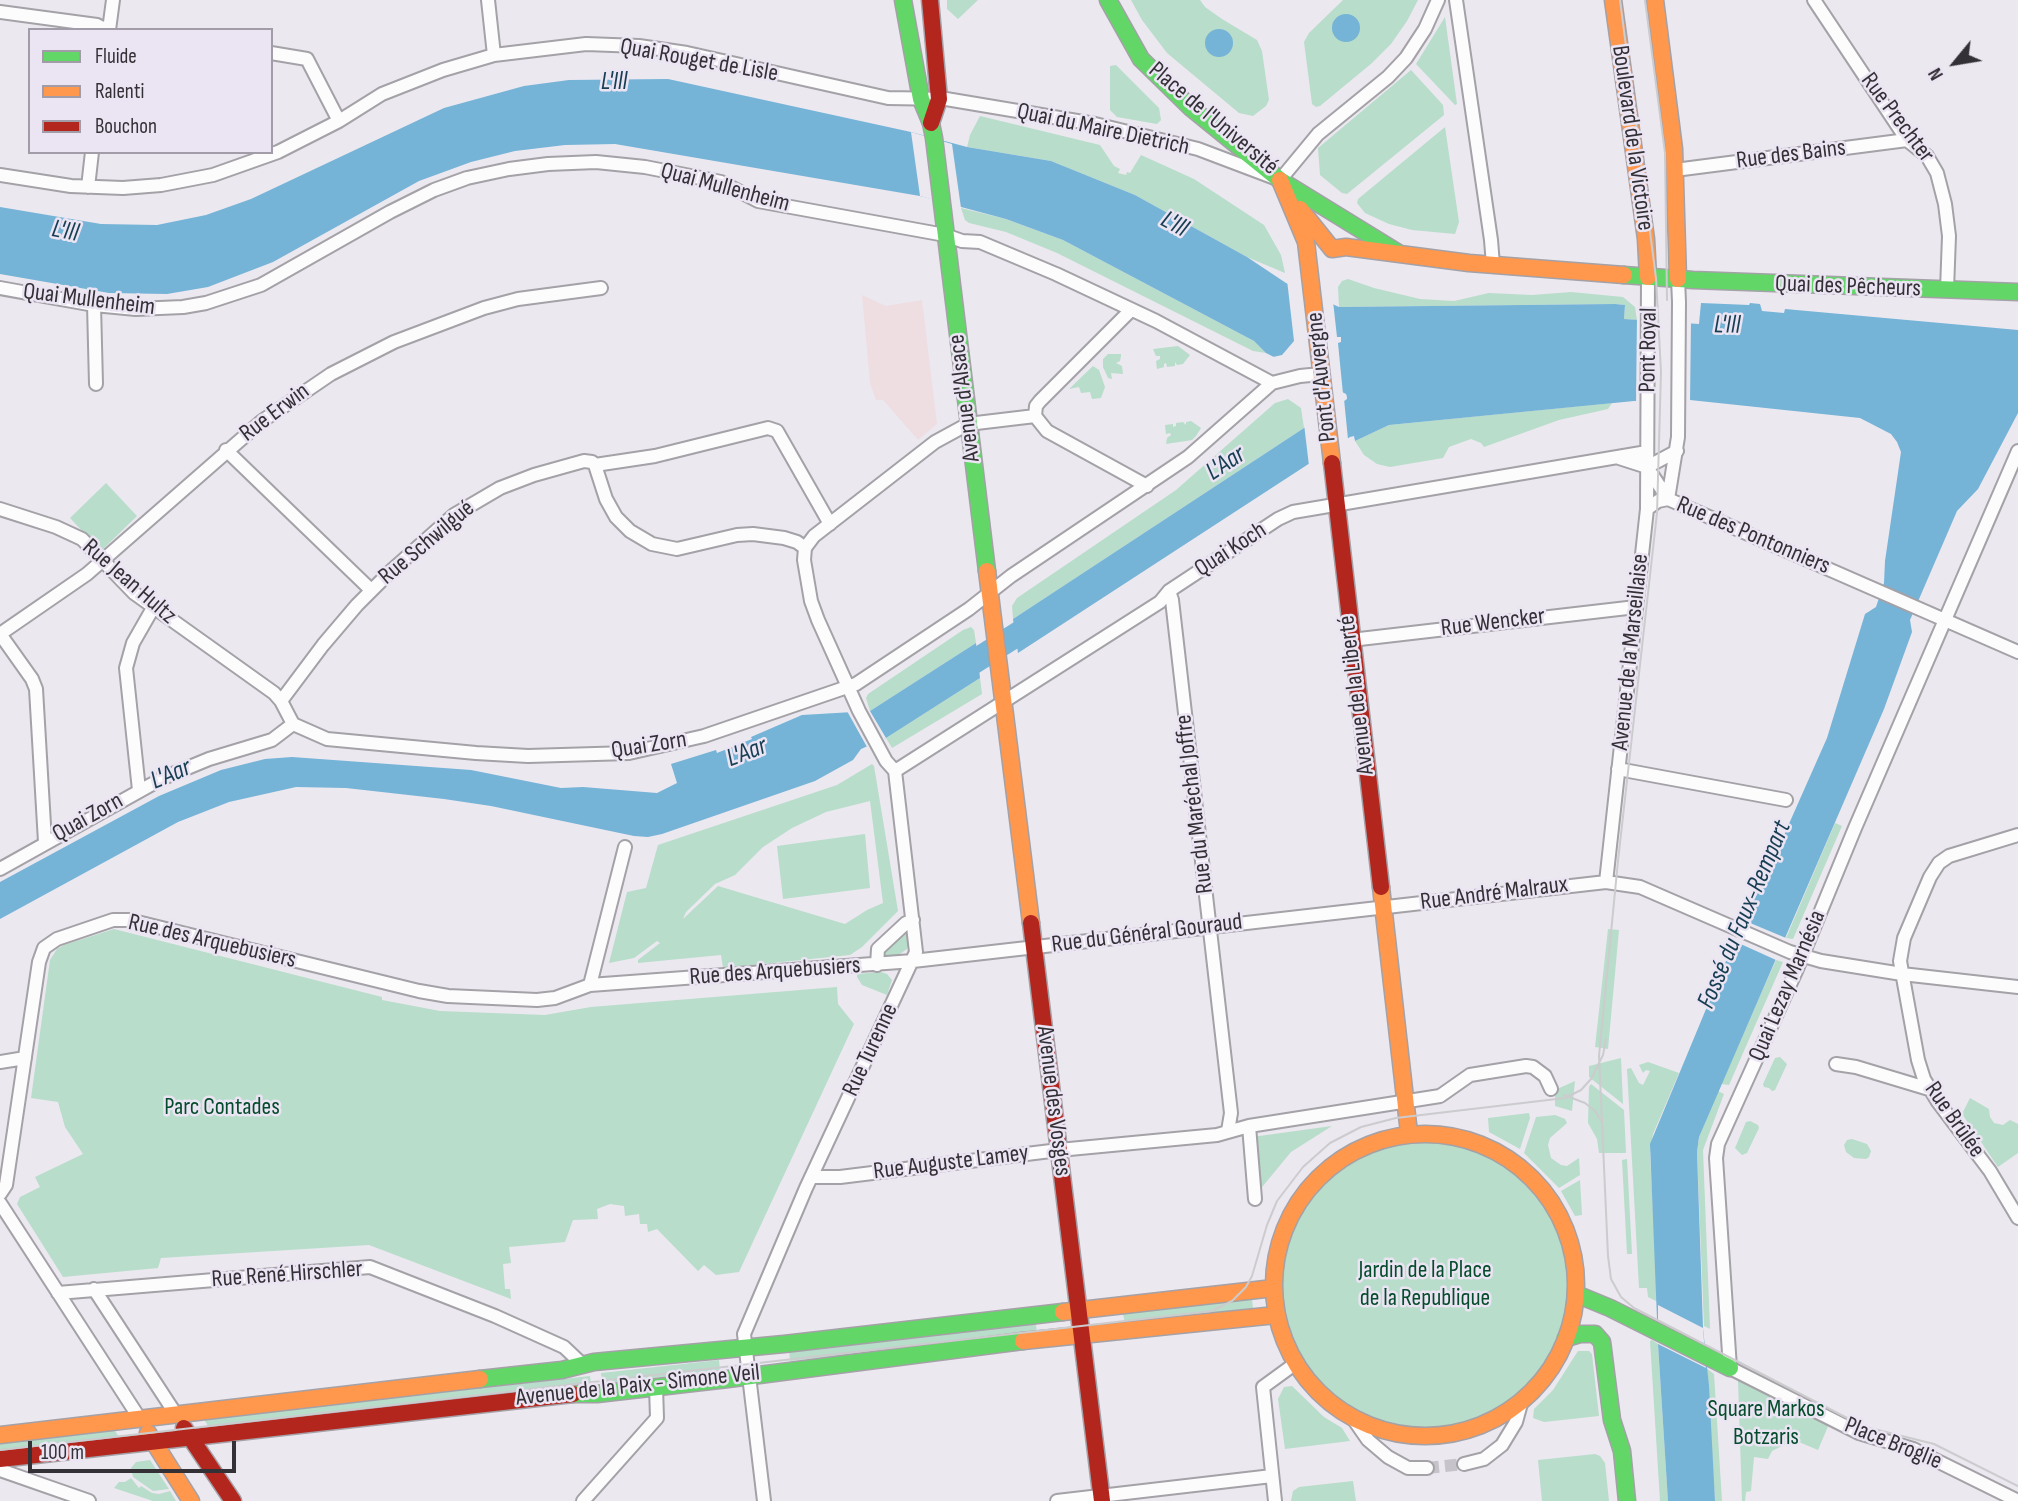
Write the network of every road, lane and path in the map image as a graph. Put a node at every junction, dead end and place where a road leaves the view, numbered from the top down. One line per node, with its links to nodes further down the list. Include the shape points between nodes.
1 (113, 0): 13 (street)
2 (488, 0): 15 (street)
3 (903, 0): 16 (street)
4 (930, 0): 17 (street)
5 (1438, 0): 26 (street, Place de l'Université, via 1406,58 1318,134)
6 (1456, 0): 31 (street)
7 (1613, 0): 33 (street, Boulevard de la Victoire)
8 (1655, 0): 24 (street, Boulevard de la Victoire)
9 (1814, 0): 20 (street, Rue Prechter)
10 (1108, 1): 26 (street, Place de l'Université, via 1141,59 1158,78)
11 (0, 12): 12 (street)
12 (104, 28)
13 (108, 28)
14 (273, 54): 18 (street, via 307,59)
15 (494, 55): 16 (street, Quai Rouget de Lisle, via 586,44 639,46 888,98); 18 (street, Quai Rouget de Lisle, via 382,93)
16 (921, 99): 17 (street, Quai du Maire Dietrich); 19 (street)
17 (939, 99): 19 (street); 26 (street, Quai du Maire Dietrich, via 1095,124 1198,149)
18 (339, 121): 23 (street, Quai Rouget de Lisle)
19 (932, 131): 28 (street, Avenue d'Alsace)
20 (1907, 140): 24 (street, Rue des Bains); 37 (street, Rue Prechter, via 1927,156 1940,181 1949,236)
21 (92, 154): 27 (street)
22 (272, 154): 27 (street, Quai Rouget de Lisle, via 213,175 161,185)
23 (273, 154)
24 (1675, 170): 34 (street, Boulevard de la Victoire)
25 (0, 175): 27 (street, Quai Rouget de Lisle)
26 (1280, 180): 29 (street); 30 (street, Quai du Maire Dietrich); 32 (street, via 1307,242)
27 (88, 187)
28 (945, 234): 39 (street, Quai Mullenheim, via 758,201 721,182 645,167 548,164 467,178 434,190 229,298 162,309); 40 (street, Quai Mullenheim, via 980,242); 46 (street, Avenue d'Alsace)
29 (1332, 249): 30 (street, Quai du Maire Dietrich); 32 (street)
30 (1403, 256): 31 (street, Quai du Maire Dietrich)
31 (1493, 265): 33 (street, Quai du Maire Dietrich)
32 (1310, 270): 41 (street, Pont d'Auvergne)
33 (1648, 277): 34 (street, Quai du Maire Dietrich); 45 (street, Pont Royal)
34 (1678, 279): 37 (street, Quai des Pêcheurs); 48 (street, Pont Royal)
35 (0, 288): 39 (street, Quai Mullenheim)
36 (601, 288): 47 (street, Rue Erwin, via 518,299 394,342 306,388)
37 (1947, 290): 38 (street, Quai des Pêcheurs)
38 (2018, 292)
39 (94, 306): 43 (street)
40 (1131, 310): 42 (street, Quai Mullenheim); 44 (street, via 1035,406)
41 (1321, 374): 42 (street); 54 (street, Pont d'Auvergne)
42 (1277, 382): 55 (street, Quai Zorn)
43 (96, 384)
44 (1035, 416): 46 (street); 55 (street, via 1047,431)
45 (1648, 423): 50 (street, Avenue de la Marseillaise)
46 (968, 424): 60 (street, via 935,442); 65 (street, Avenue d'Alsace)
47 (226, 450): 62 (street, Rue Erwin); 63 (street)
48 (1676, 451): 53 (street); 56 (street)
49 (2018, 451): 69 (street, Quai Lezay Marnésia)
50 (1647, 452): 51 (street, Quai Koch); 53 (street, Avenue de la Marseillaise)
51 (1619, 458): 53 (street, Quai Koch); 57 (street, Quai Koch)
52 (595, 465): 60 (street, Rue Schwilgué, via 679,452 768,428 777,431); 61 (street, via 617,517 652,544 677,549 753,534 784,538); 63 (street, Rue Schwilgué, via 584,461 534,475 481,498 454,515)
53 (1647, 467): 56 (street); 59 (street, Avenue de la Marseillaise)
54 (1333, 483): 57 (street, Avenue de la Liberté)
55 (1147, 486): 65 (street, Quai Zorn)
56 (1668, 499): 59 (street, Rue des Pontonniers); 69 (street, Rue des Pontonniers)
57 (1335, 504): 64 (street, Quai Koch, via 1278,519); 71 (street, Avenue de la Liberté)
58 (0, 509): 62 (street, Rue Jean Hultz, via 71,533)
59 (1647, 509): 66 (street, Avenue de la Marseillaise)
60 (830, 524): 61 (street)
61 (805, 548): 73 (street, Rue Turenne, via 811,601)
62 (102, 561): 67 (street, Rue Jean Hultz); 70 (street, Rue Erwin)
63 (371, 590): 74 (street, Rue Schwilgué)
64 (1169, 591): 75 (street, Quai Koch, via 1160,602); 88 (street, Rue du Maréchal Joffre)
65 (989, 594): 68 (street, Avenue d'Alsace); 73 (street, Quai Zorn)
66 (1636, 607): 71 (street, Rue Wencker); 77 (street, Avenue de la Marseillaise)
67 (153, 608): 74 (street, Rue Jean Hultz); 79 (street, via 133,643 126,668)
68 (992, 619): 75 (street, Avenue des Vosges)
69 (1942, 619): 72 (street, Rue des Pontonniers); 90 (street, Quai Lezay Marnésia, via 1855,828)
70 (0, 634): 82 (street, via 36,689)
71 (1351, 640): 86 (street, Avenue de la Liberté)
72 (2018, 652)
73 (847, 687): 76 (street, Quai Zorn, via 704,736 629,752 476,753 327,739); 78 (street, Rue Turenne)
74 (281, 701): 76 (street)
75 (1004, 701): 78 (street, Quai Koch); 89 (street, Avenue des Vosges)
76 (293, 724): 79 (street, Quai Zorn, via 272,740 194,765)
77 (1618, 769): 80 (street); 85 (street, Avenue de la Marseillaise)
78 (895, 771): 87 (street, Rue Turenne)
79 (139, 790): 82 (street, Quai Zorn)
80 (1786, 800)
81 (2018, 835): 93 (street, Rue Brûlée, via 1939,863 1904,938)
82 (46, 842): 84 (street, Quai Zorn)
83 (625, 848): 94 (street)
84 (0, 869)
85 (1606, 882): 86 (street, Rue André Malraux); 90 (street, Rue André Malraux, via 1640,887)
86 (1382, 907): 88 (street, Rue du Général Gouraud); 101 (street, Avenue de la Liberté)
87 (913, 920): 91 (street, Rue Turenne); 92 (street, Rue des Arquebusiers, via 878,949)
88 (1210, 926): 89 (street, Rue du Général Gouraud); 103 (street, Rue du Maréchal Joffre, via 1231,1113)
89 (1034, 948): 91 (street, Rue du Général Gouraud); 105 (street, Avenue des Vosges)
90 (1796, 954): 93 (street, Rue André Malraux); 122 (street, Quai Lezay Marnésia, via 1717,1151)
91 (913, 961): 92 (street, Rue des Arquebusiers); 106 (street, Rue Turenne)
92 (877, 965): 94 (street, Rue des Arquebusiers)
93 (1902, 974): 95 (street, Rue André Malraux); 100 (street, Rue Brûlée, via 1918,1060)
94 (590, 985): 96 (street, Rue des Arquebusiers, via 546,1000 448,996 129,919 113,920 44,948)
95 (2018, 987)
96 (25, 1058): 97 (street); 107 (street, Rue des Arquebusiers, via 6,1185)
97 (0, 1062)
98 (1836, 1064): 100 (street)
99 (1551, 1089): 101 (street, Rue Auguste Lamey, via 1545,1076 1526,1066 1471,1074 1440,1096)
100 (1929, 1089): 110 (street, Rue Brûlée, via 1983,1160)
101 (1405, 1102): 102 (street, Rue Auguste Lamey); 104 (street, Avenue de la Liberté)
102 (1249, 1126): 103 (street, Rue Auguste Lamey); 108 (street)
103 (1223, 1133): 105 (street, Rue Auguste Lamey)
104 (1409, 1133): 111 (street, via 1376,1141 1339,1159 1313,1182 1293,1209 1278,1249); 114 (street, via 1440,1133 1473,1142 1507,1158 1535,1182 1568,1238)
105 (1059, 1150): 106 (street, Rue Auguste Lamey); 115 (street, Avenue des Vosges)
106 (811, 1177): 119 (street, Rue Turenne, via 747,1324)
107 (0, 1194)
108 (1255, 1199)
109 (0, 1203): 113 (street)
110 (2018, 1218)
111 (1274, 1288): 115 (street, Avenue de la Paix - Simone Veil); 116 (street)
112 (94, 1289): 113 (street, Rue René Hirschler); 121 (street, Rue René Hirschler, via 370,1267 564,1347); 126 (street)
113 (58, 1293): 128 (street)
114 (1576, 1294): 118 (street); 122 (street)
115 (1079, 1311): 117 (street, Avenue des Vosges); 119 (street, Avenue de la Paix - Simone Veil)
116 (1276, 1315): 117 (street, Avenue de la Paix - Simone Veil); 120 (street)
117 (1082, 1335): 123 (street, Avenue de la Paix - Simone Veil); 137 (street, Avenue des Vosges)
118 (1566, 1338): 125 (street, via 1548,1372); 145 (street, via 1595,1334 1602,1342)
119 (746, 1346): 121 (street, Avenue de la Paix - Simone Veil); 123 (street, Rue Turenne)
120 (1296, 1363): 127 (street, via 1322,1395); 136 (street, via 1263,1387)
121 (583, 1365): 126 (street, Avenue de la Paix - Simone Veil)
122 (1723, 1365): 146 (street, Place Broglie, via 1859,1433 1913,1449)
123 (749, 1375): 124 (street, Avenue de la Paix - Simone Veil); 142 (street, Rue Turenne)
124 (656, 1387): 130 (street, Avenue de la Paix - Simone Veil); 141 (street, via 657,1418)
125 (1522, 1400): 127 (street, via 1491,1420 1441,1435 1386,1431); 133 (street, via 1502,1445 1485,1459)
126 (175, 1413): 128 (street, Avenue de la Paix - Simone Veil); 130 (street)
127 (1352, 1417): 134 (street, via 1388,1457 1408,1468)
128 (140, 1419): 129 (street, Avenue de la Paix - Simone Veil); 131 (street)
129 (0, 1435)
130 (190, 1437): 131 (street, Avenue de la Paix - Simone Veil); 140 (street)
131 (152, 1440): 132 (street, Avenue de la Paix - Simone Veil); 139 (street)
132 (0, 1459)
133 (1464, 1464)
134 (1427, 1468)
135 (0, 1470): 138 (street)
136 (1272, 1476): 137 (street); 144 (street)
137 (1102, 1499): 143 (street)
138 (89, 1501)
139 (191, 1501)
140 (233, 1501)
141 (583, 1501)
142 (764, 1501)
143 (1056, 1501)
144 (1275, 1501)
145 (1627, 1501)
146 (2018, 1501)

